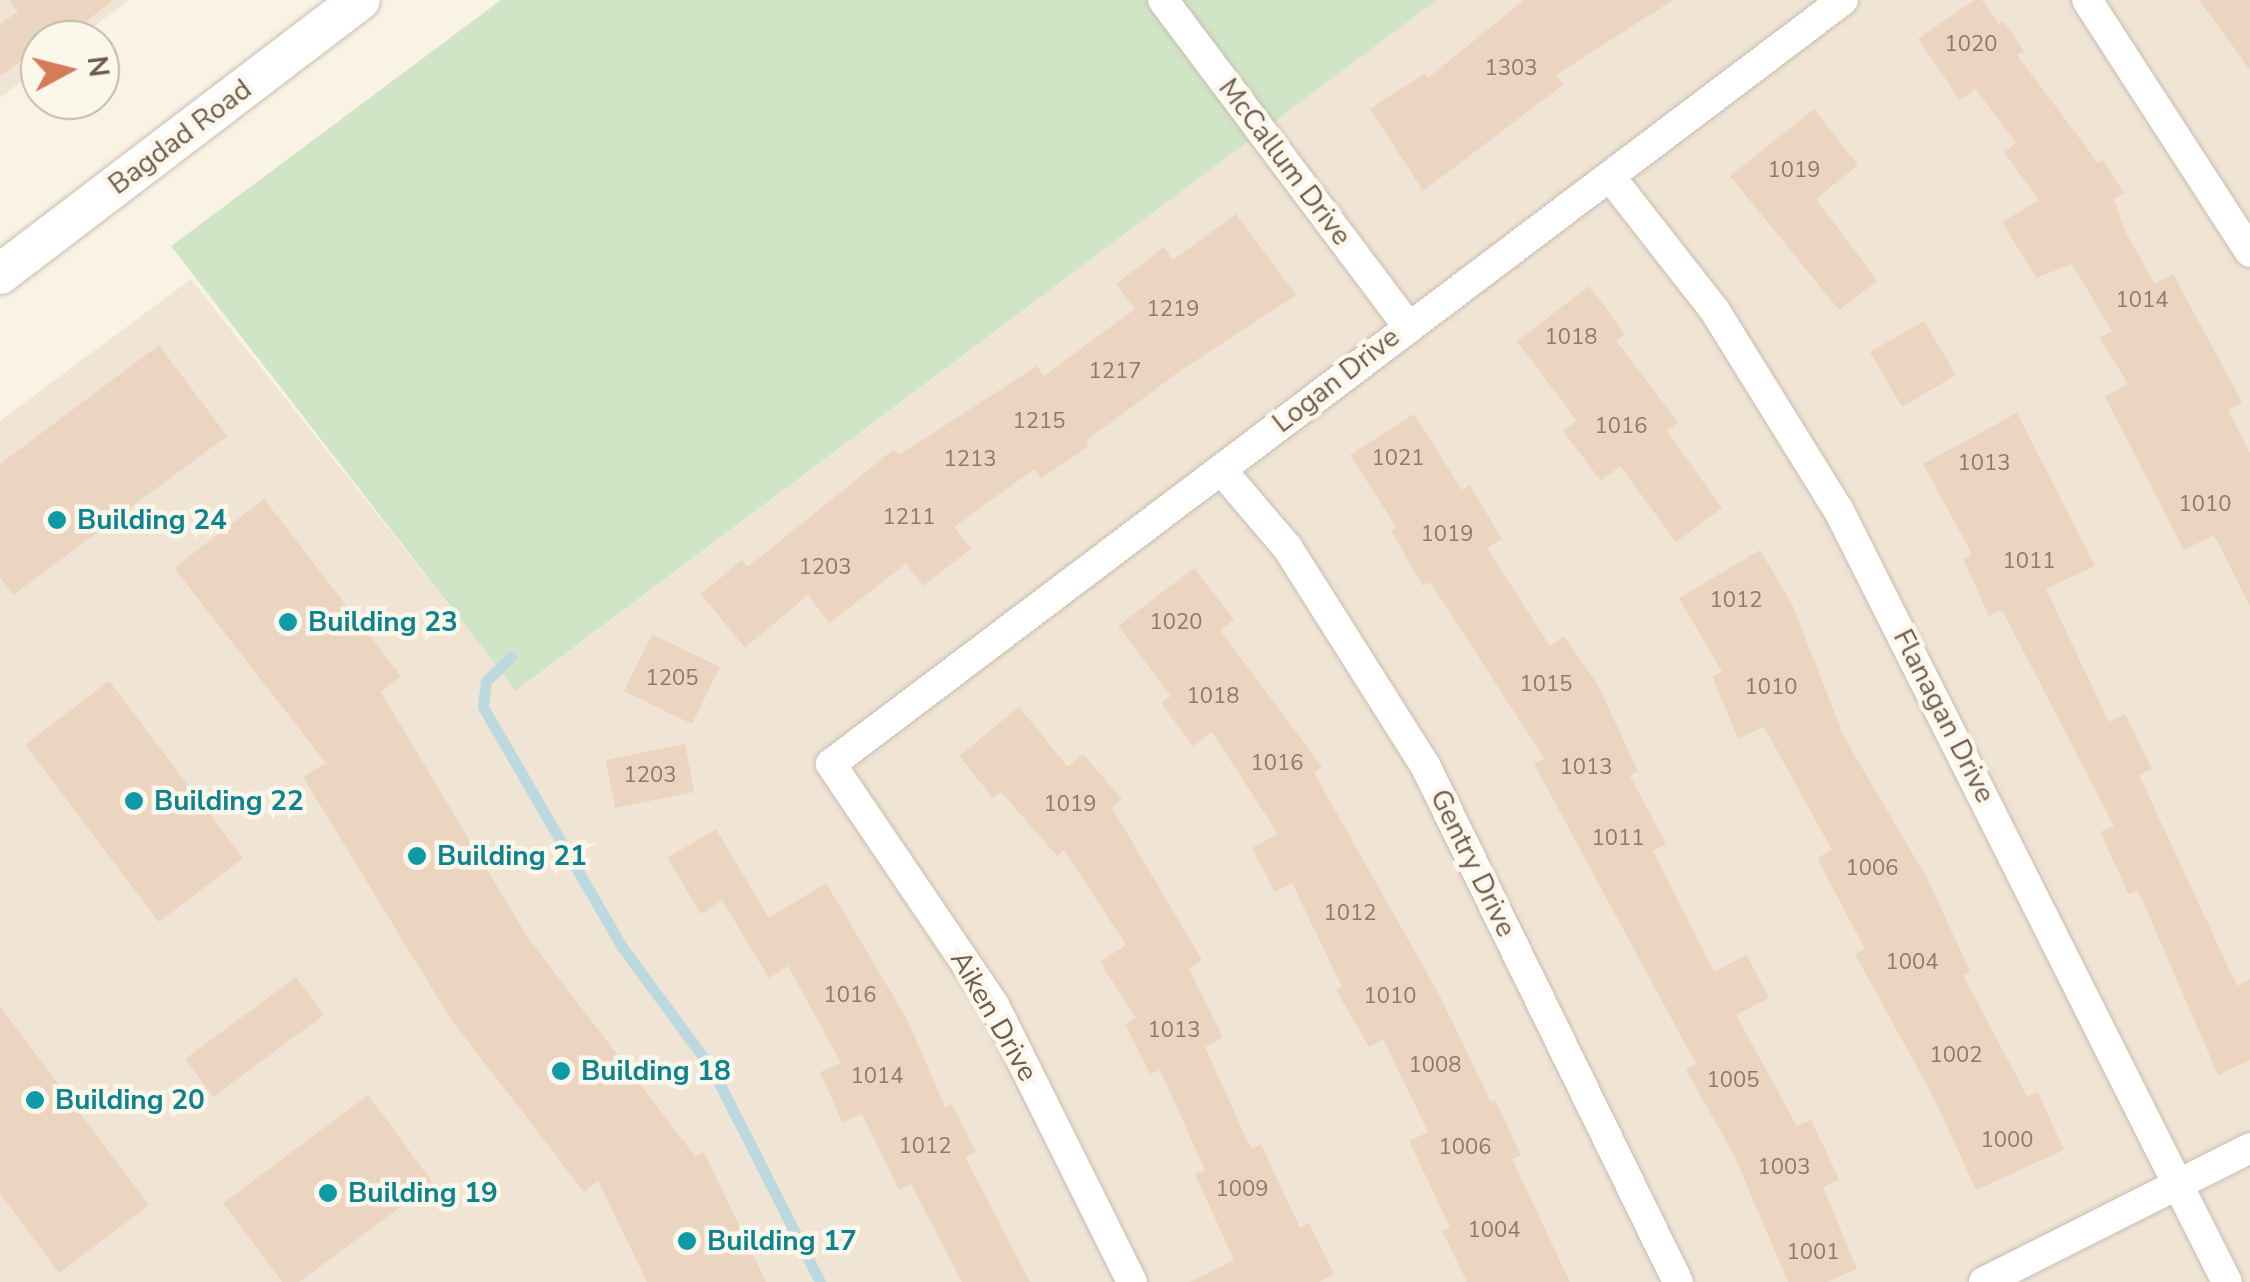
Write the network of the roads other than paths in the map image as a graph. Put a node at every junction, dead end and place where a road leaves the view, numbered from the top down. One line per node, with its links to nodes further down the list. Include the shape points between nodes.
1 (360, 0): 7 (street, Bagdad Road)
2 (1163, 0): 8 (street, McCallum Drive)
3 (1843, 0): 5 (street, Logan Drive)
4 (2087, 0): 6 (street)
5 (1612, 178): 8 (street, Logan Drive); 12 (street, Flanagan Drive, via 1715,311 1838,509 2108,1040)
6 (2250, 252)
7 (0, 274)
8 (1406, 324): 9 (street, Logan Drive)
9 (1222, 471): 10 (street, Logan Drive); 14 (street, Gentry Drive, via 1287,547 1426,767)
10 (831, 764): 13 (street, Aiken Drive, via 994,1005)
11 (2250, 1148): 12 (street)
12 (2174, 1185): 15 (street); 16 (street, Flanagan Drive)
13 (1132, 1282)
14 (1678, 1282)
15 (1984, 1282)
16 (2226, 1282)

